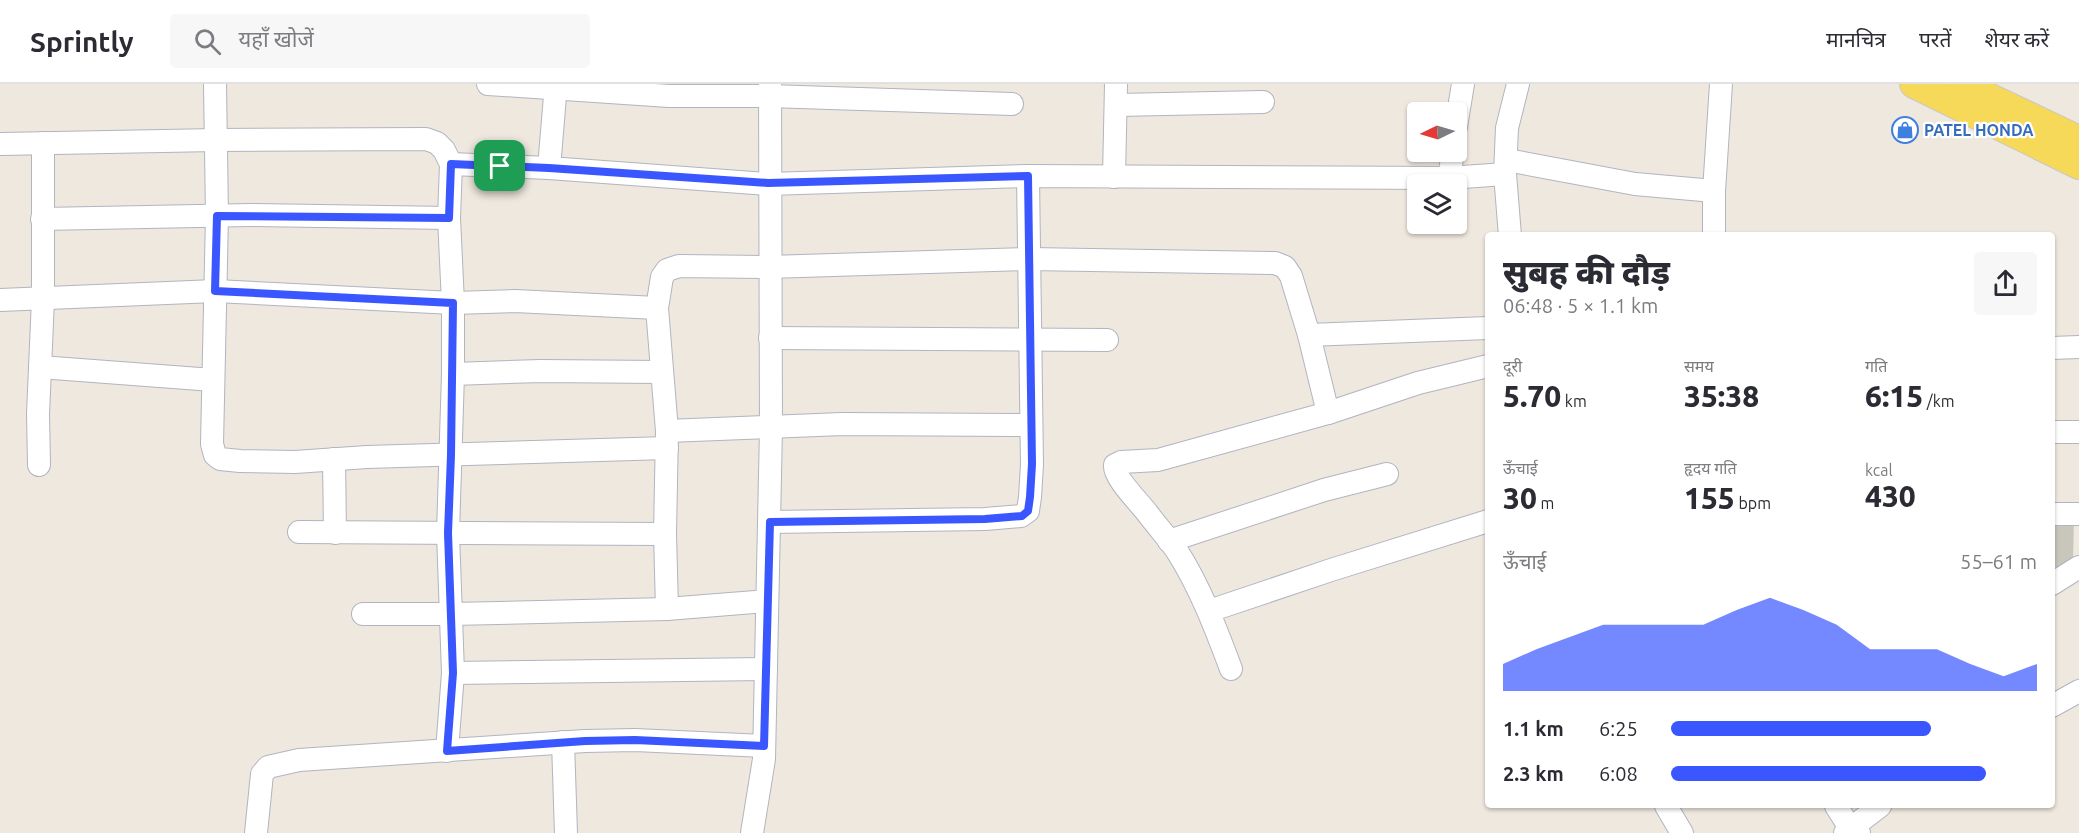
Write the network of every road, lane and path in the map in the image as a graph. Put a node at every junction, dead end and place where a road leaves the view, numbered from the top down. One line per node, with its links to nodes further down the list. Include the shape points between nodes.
1 (215, 84): 15 (street)
2 (488, 84): 7 (street)
3 (1463, 84): 13 (street)
4 (1518, 84): 21 (street, via 1507,128)
5 (1721, 84): 28 (street)
6 (1917, 85): 20 (main road)
7 (556, 86): 9 (street); 22 (street)
8 (1974, 87): 16 (main road)
9 (669, 90): 10 (street)
10 (769, 90): 14 (street); 27 (street)
11 (1116, 95): 12 (street); 25 (street)
12 (1263, 102)
13 (1460, 102)
14 (1012, 104)
15 (217, 140): 17 (street); 19 (street, via 426,140 437,143); 29 (street)
16 (2079, 140)
17 (43, 143): 18 (street); 31 (street)
18 (0, 144)
19 (451, 164): 22 (street); 30 (street)
20 (2079, 165)
21 (1506, 167): 23 (street); 28 (street); 32 (street)
22 (549, 168): 27 (street)
23 (1467, 175)
24 (1028, 176): 25 (street); 27 (street); 34 (street)
25 (1114, 177): 26 (street)
26 (1407, 178)
27 (768, 183): 35 (street)
28 (1714, 191): 33 (street)
29 (217, 216): 30 (street); 31 (street); 36 (street)
30 (449, 218): 39 (street)
31 (42, 219): 37 (street)
32 (1510, 232)
33 (1714, 232)
34 (1030, 259): 35 (street); 42 (street, via 1275,263 1285,267 1291,276); 45 (street)
35 (769, 267): 40 (street, via 679,266 667,270 662,277); 43 (street)
36 (215, 291): 37 (street); 39 (street); 52 (street)
37 (43, 299): 38 (street); 48 (street)
38 (0, 300)
39 (453, 303): 40 (street, via 515,301); 51 (street)
40 (657, 308): 50 (street)
41 (1485, 328): 42 (street)
42 (1309, 335): 53 (street)
43 (770, 338): 45 (street); 55 (street)
44 (1107, 340): 45 (street)
45 (1031, 341): 54 (street)
46 (2079, 347): 47 (street)
47 (2055, 348)
48 (40, 367): 52 (street); 61 (street)
49 (1485, 367): 53 (street, via 1418,383)
50 (662, 372): 51 (street); 58 (street)
51 (453, 374): 59 (street)
52 (213, 380): 60 (street, via 212,444 220,459)
53 (1328, 413): 71 (street, via 1158,460 1115,465 1118,478)
54 (1030, 425): 55 (street, via 842,424); 65 (street, via 1030,497 1028,511 1022,516)
55 (771, 428): 58 (street); 65 (street)
56 (2055, 432): 57 (street)
57 (2079, 432)
58 (667, 439): 59 (street); 70 (street)
59 (451, 455): 60 (street); 69 (street)
60 (334, 459): 68 (street)
61 (39, 465)
62 (1387, 474): 71 (street)
63 (2055, 514): 64 (street)
64 (2079, 514)
65 (770, 522): 74 (street)
66 (1485, 522): 76 (street)
67 (299, 532): 68 (street)
68 (335, 533): 69 (street)
69 (448, 533): 70 (street); 78 (street)
70 (665, 534): 75 (street)
71 (1169, 541): 76 (street)
72 (2079, 567): 73 (street)
73 (2055, 582)
74 (768, 601): 75 (street); 79 (street)
75 (667, 609): 78 (street)
76 (1209, 611): 80 (street)
77 (363, 614): 78 (street)
78 (451, 614): 81 (street)
79 (766, 669): 81 (street); 85 (street)
80 (1231, 669)
81 (453, 673): 86 (street)
82 (2079, 691): 83 (street)
83 (2055, 704)
84 (563, 742): 85 (street, via 635,740); 86 (street); 92 (street)
85 (764, 746): 93 (street)
86 (447, 751): 91 (street, via 299,760 268,767 262,774)
87 (1667, 808): 94 (street)
88 (1837, 808): 90 (street)
89 (1878, 808): 90 (street)
90 (1852, 831)
91 (256, 833)
92 (566, 833)
93 (752, 833)
94 (1682, 833)

